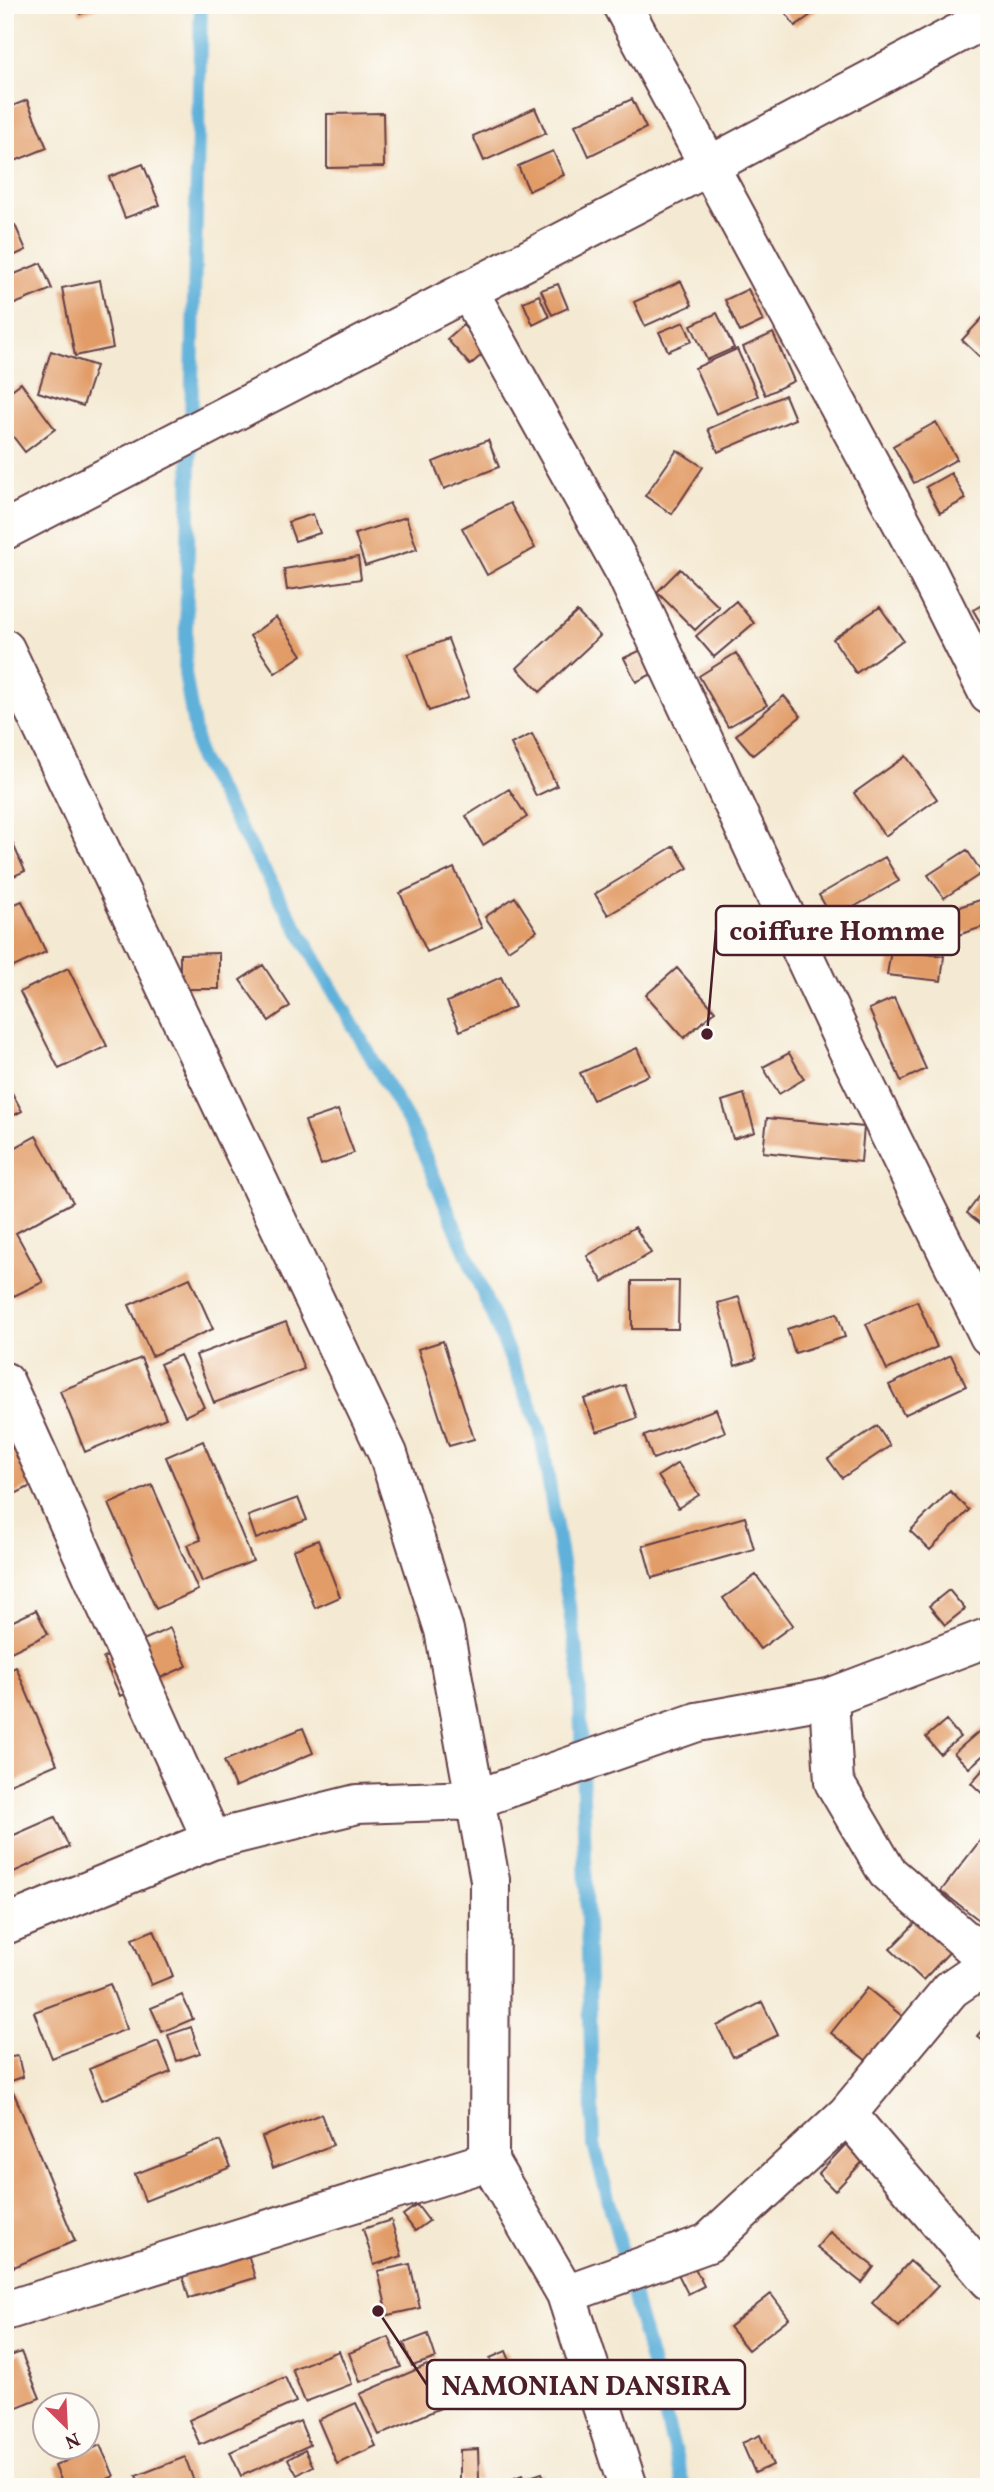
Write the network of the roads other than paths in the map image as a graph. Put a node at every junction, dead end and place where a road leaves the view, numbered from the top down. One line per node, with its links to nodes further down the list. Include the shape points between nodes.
1 (622, 5): 3 (street)
2 (989, 17): 3 (street)
3 (709, 166): 4 (street); 7 (street, via 915,547)
4 (468, 290): 5 (street); 8 (street, via 626,574 846,1046)
5 (5, 530)
6 (5, 649): 12 (street, via 388,1454 444,1630)
7 (989, 695)
8 (989, 1336)
9 (5, 1381): 13 (street)
10 (989, 1637): 11 (street)
11 (829, 1698): 12 (street, via 697,1722); 15 (street, via 834,1782 880,1861)
12 (474, 1800): 13 (street, via 357,1804); 17 (street, via 490,1880)
13 (212, 1840): 14 (street)
14 (5, 1925)
15 (989, 1962): 16 (street, via 951,1989)
16 (847, 2115): 18 (street); 19 (street, via 708,2243)
17 (489, 2161): 19 (street); 20 (street)
18 (989, 2280)
19 (566, 2294): 21 (street)
20 (5, 2311)
21 (628, 2487)

